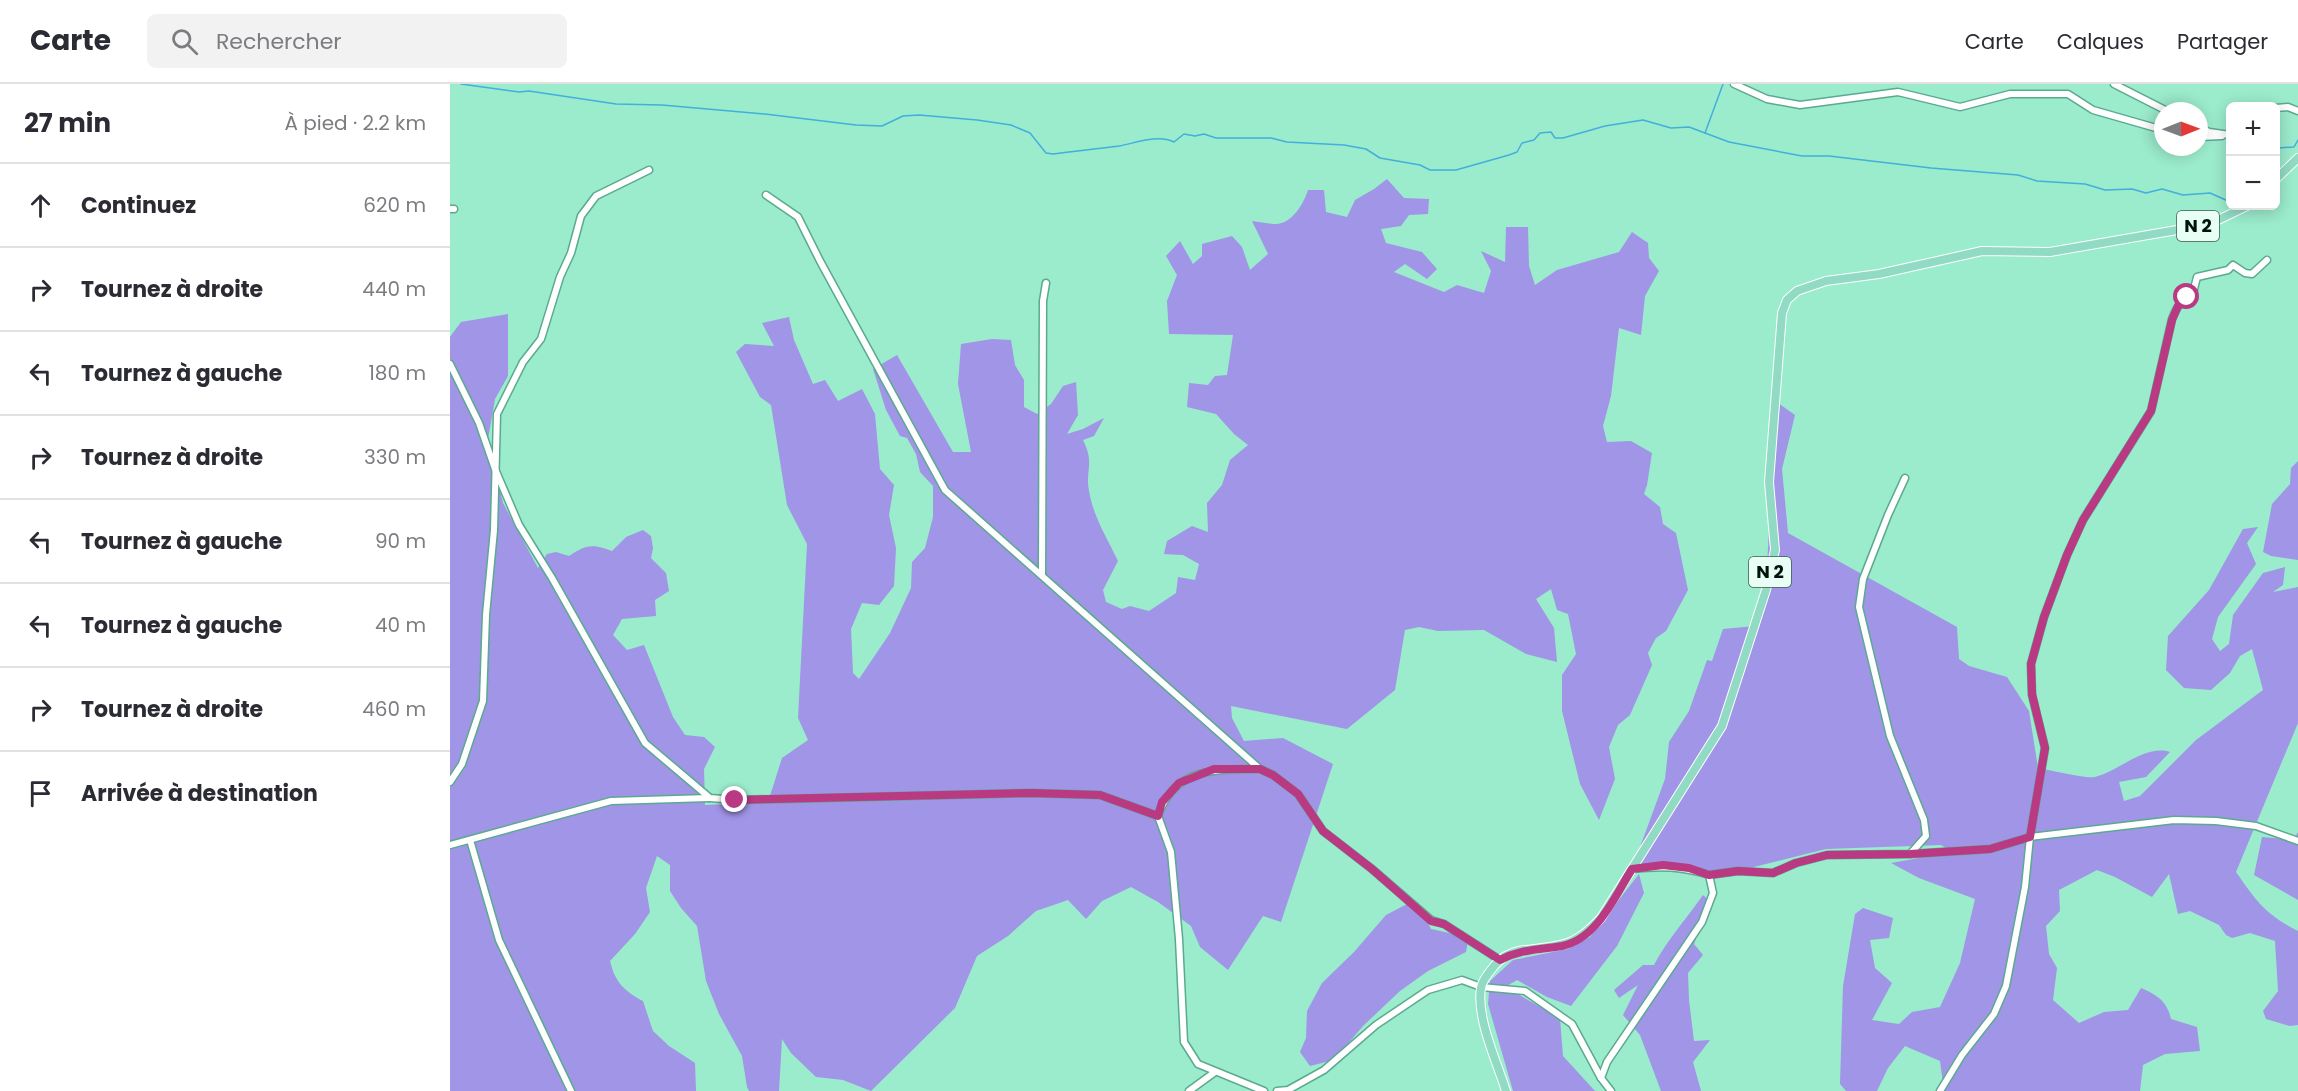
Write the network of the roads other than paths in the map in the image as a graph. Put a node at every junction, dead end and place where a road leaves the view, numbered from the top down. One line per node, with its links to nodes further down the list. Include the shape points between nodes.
1 (1734, 84): 6 (street, via 1767,99 1800,105 1898,92 1960,107 2010,94 2068,94 2093,110)
2 (2114, 84): 3 (street)
3 (2154, 104)
4 (2280, 108): 5 (street)
5 (2298, 111)
6 (2154, 127)
7 (2208, 132): 8 (street)
8 (2226, 134)
9 (2226, 135): 10 (street)
10 (2208, 136)
11 (2298, 158): 13 (main road)
12 (649, 170): 19 (street, via 596,196 581,216 541,339 523,362 497,414)
13 (2280, 175)
14 (766, 195): 21 (street, via 798,217 945,490)
15 (2239, 210): 31 (main road, N 2, via 2200,226 2050,252 1982,251 1819,283 1797,291 1787,300 1782,313 1771,440 1770,509 1775,550 1766,590 1722,726)
16 (2267, 260): 26 (street, via 2252,274 2233,265 2228,270 2197,278 2193,293 2178,306 2151,411 2083,520 2067,555 2031,664 2032,694 2045,748)
17 (1046, 283): 21 (street)
18 (450, 364): 19 (street, via 479,423)
19 (495, 469): 23 (street, via 483,701 462,765); 24 (street, via 519,525 645,743)
20 (1905, 478): 30 (street, via 1863,579 1860,607 1890,736 1924,820 1926,836)
21 (1042, 575): 22 (street)
22 (1260, 769): 25 (street, via 1214,769 1179,783 1162,802); 33 (street, via 1298,794 1323,831 1431,921 1444,924)
23 (450, 782)
24 (710, 798): 25 (street, via 1100,795); 27 (street, via 611,801)
25 (1158, 816): 35 (street, via 1171,852 1184,1042 1198,1064)
26 (2030, 837): 28 (street, via 2174,820 2256,826); 30 (street, via 1990,849); 43 (street, via 2025,887 2006,986 1994,1014)
27 (470, 840): 29 (street); 37 (street, via 498,940)
28 (2298, 841)
29 (450, 845)
30 (1910, 854): 32 (street, via 1827,855 1773,873 1738,871)
31 (1632, 869): 32 (street, via 1663,865); 33 (main road, N 2, via 1601,918 1584,936 1565,945 1515,952)
32 (1709, 875): 36 (street, via 1713,893 1702,922 1607,1062)
33 (1500, 960): 34 (main road)
34 (1481, 987): 36 (street, via 1525,990 1572,1023); 40 (street, via 1462,980 1428,990 1376,1026 1324,1070 1288,1090); 41 (main road, via 1482,1015)
35 (1215, 1072): 38 (street); 39 (street)
36 (1601, 1078): 42 (street)
37 (571, 1091)
38 (1189, 1091)
39 (1264, 1091)
40 (1277, 1091)
41 (1506, 1091)
42 (1611, 1091)
43 (1940, 1091)

